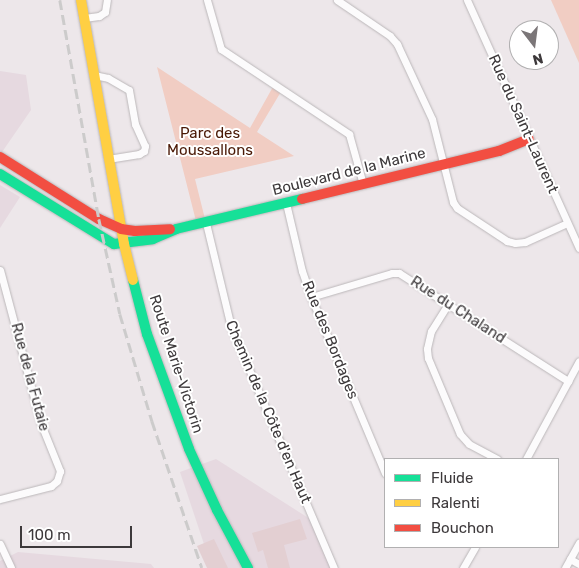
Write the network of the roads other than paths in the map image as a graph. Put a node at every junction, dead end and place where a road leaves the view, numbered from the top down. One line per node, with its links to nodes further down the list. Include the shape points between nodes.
1 (81, 0): 6 (street, Route Marie-Victorin)
2 (107, 0): 6 (street, via 105,12)
3 (207, 0): 14 (street, via 218,43 226,54 349,134)
4 (337, 0): 12 (street, via 397,44 432,119)
5 (467, 0): 8 (street, Rue du Saint-Laurent)
6 (84, 18): 7 (street, Route Marie-Victorin)
7 (94, 75): 10 (street, Route Marie-Victorin); 10 (street, via 108,78 129,90 135,124 145,146 139,154)
8 (529, 139): 12 (street, Boulevard de la Marine, via 499,151); 17 (street, Rue du Saint-Laurent)
9 (0, 157): 11 (street, Boulevard de la Marine)
10 (109, 159): 18 (street, Route Marie-Victorin)
11 (11, 164): 13 (street); 18 (street, Boulevard de la Marine, via 99,220)
12 (444, 165): 14 (street, Boulevard de la Marine); 17 (street, via 456,208 507,241 525,242)
13 (2, 175): 20 (street, Boulevard de la Marine, via 103,239)
14 (363, 184): 15 (street, Boulevard de la Marine)
15 (286, 203): 16 (street, Boulevard de la Marine); 23 (street, Rue des Bordages)
16 (206, 223): 19 (street, Boulevard de la Marine); 38 (street, Chemin de la Côte d'en Haut, via 231,327)
17 (568, 223): 21 (street, Rue du Saint-Laurent)
18 (121, 229): 19 (street, Boulevard de la Marine, via 135,232); 20 (street, Route Marie-Victorin)
19 (176, 229): 20 (street, Boulevard de la Marine, via 153,239)
20 (124, 244): 37 (street, Route Marie-Victorin, via 147,334 174,413 203,482)
21 (579, 248)
22 (0, 270): 30 (street, Rue de la Futaie, via 40,424 60,471 57,481 51,486)
23 (311, 297): 24 (street, Rue du Chaland, via 399,273); 29 (street, Rue des Bordages)
24 (448, 304): 26 (street, Rue du Chaland); 27 (street, via 431,331 428,358 460,434 469,444)
25 (579, 361): 26 (street)
26 (568, 381): 28 (street)
27 (495, 458)
28 (527, 458)
29 (384, 471)
30 (0, 499)
31 (579, 543): 34 (street)
32 (0, 544): 36 (street)
33 (474, 548): 39 (street)
34 (570, 559): 35 (street); 40 (street)
35 (579, 564)
36 (11, 568)
37 (248, 568)
38 (334, 568)
39 (463, 568)
40 (565, 568)

